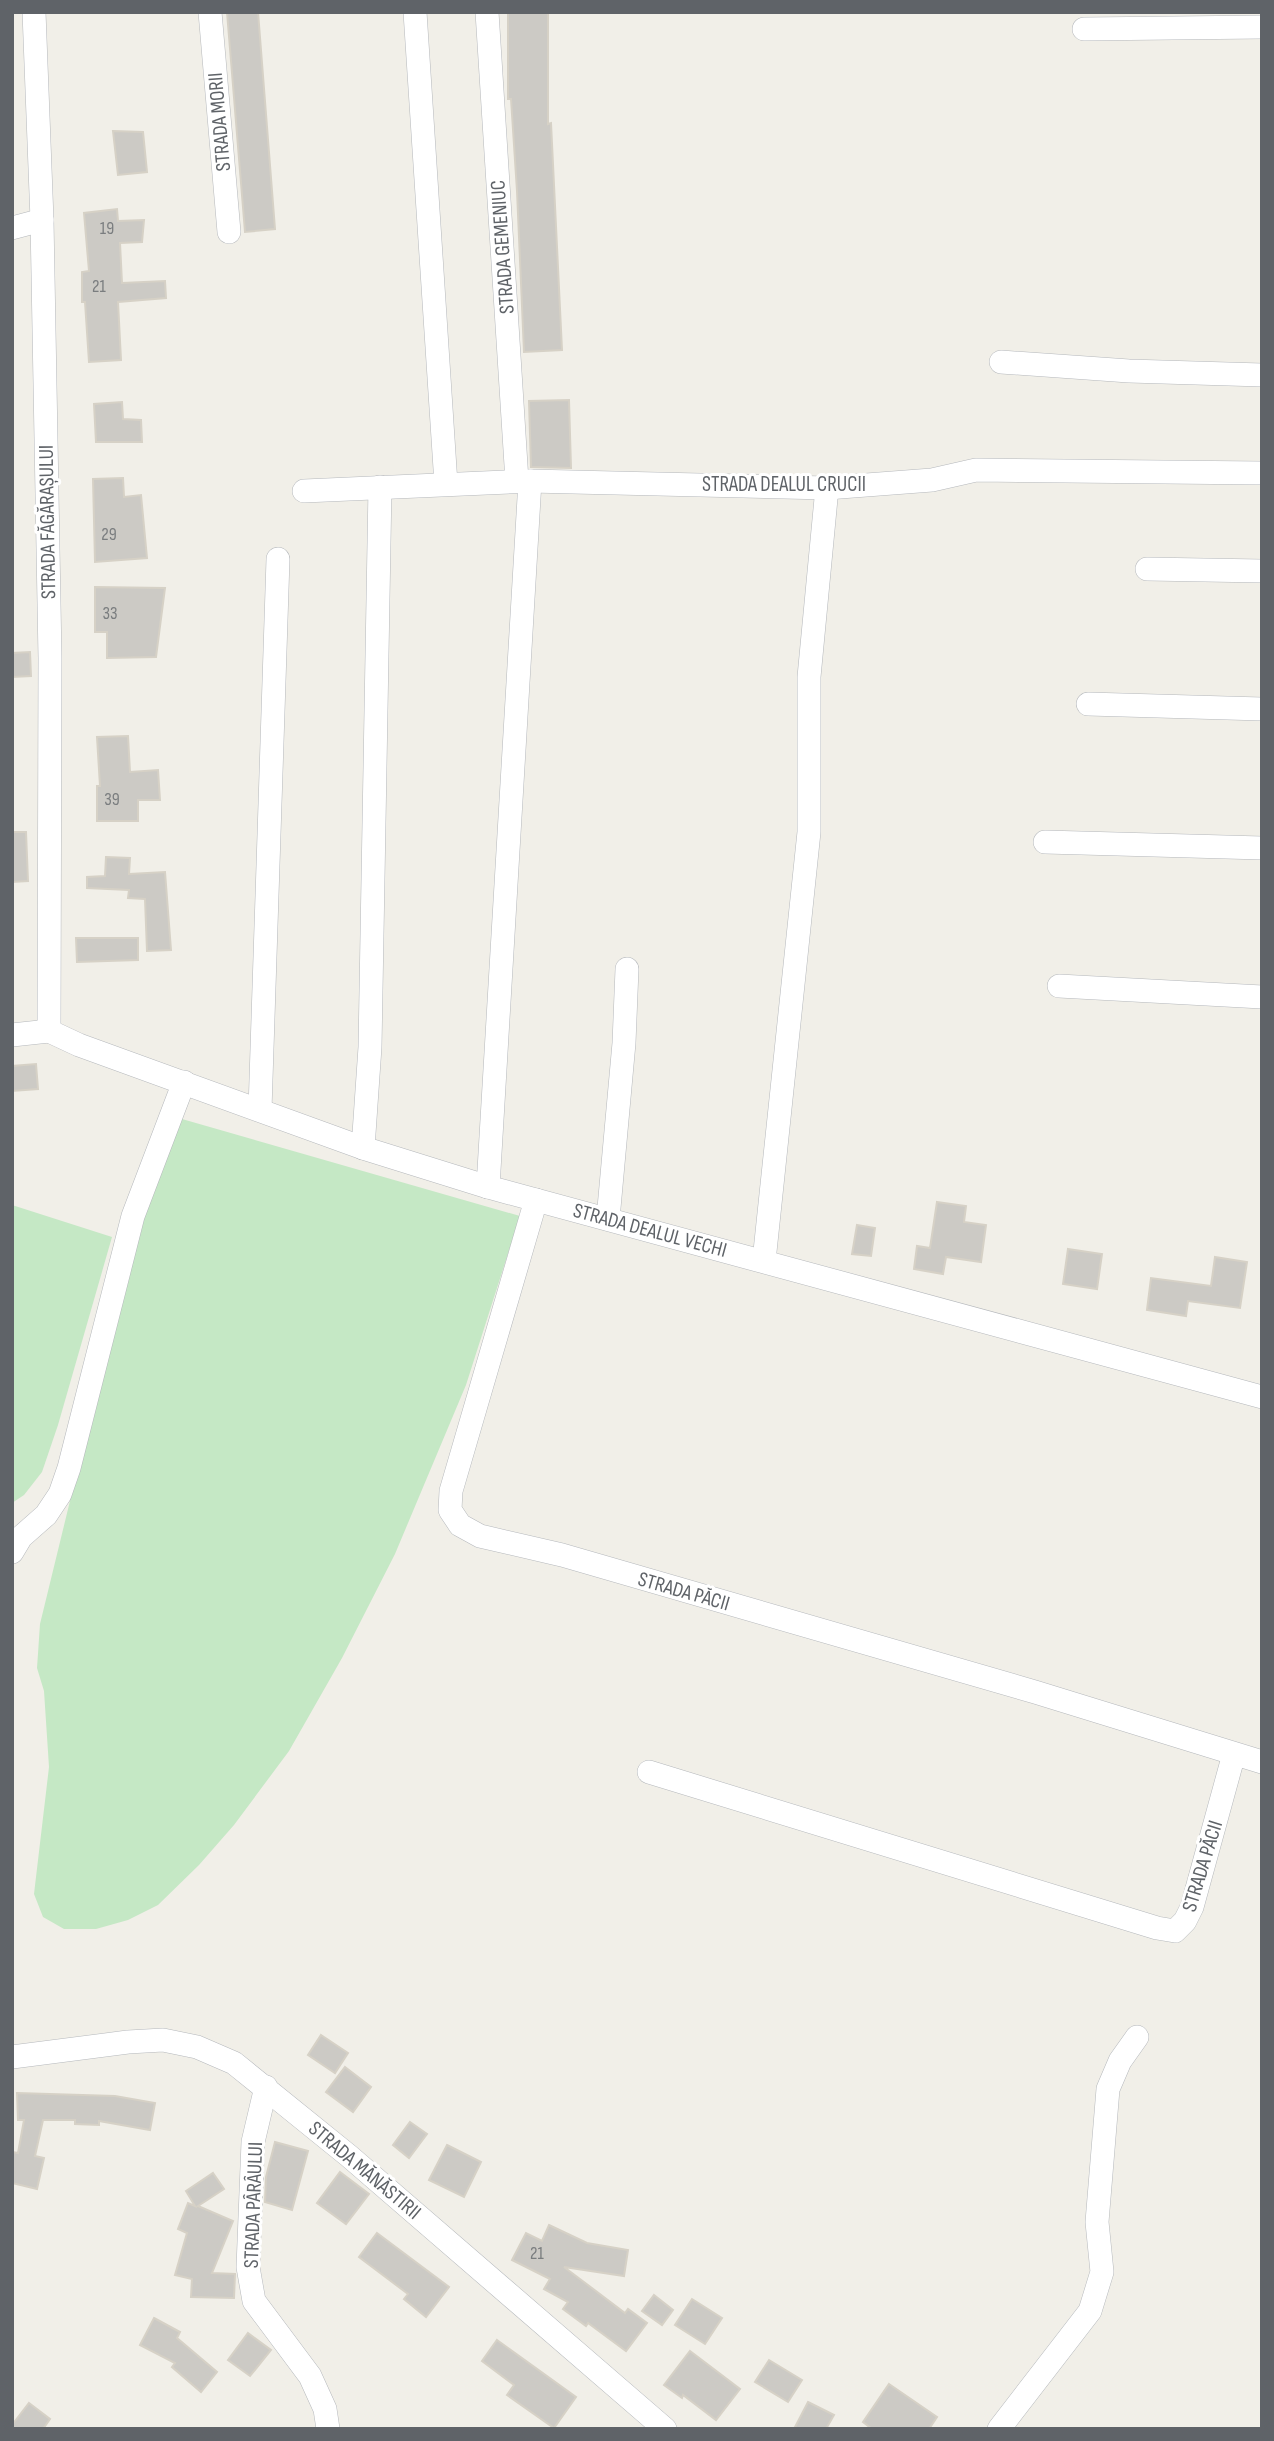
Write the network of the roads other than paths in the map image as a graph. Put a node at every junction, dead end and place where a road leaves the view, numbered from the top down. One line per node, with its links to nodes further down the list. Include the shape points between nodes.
1 (34, 12): 7 (street, STRADA FĂGĂRAȘULUI)
2 (210, 12): 9 (street, STRADA MORII)
3 (415, 12): 14 (street)
4 (487, 12): 13 (street, STRADA GEMENIUC)
5 (1262, 27): 6 (street)
6 (1084, 29)
7 (42, 220): 8 (street); 28 (street, STRADA FĂGĂRAȘULUI, via 50,658)
8 (12, 228)
9 (229, 232)
10 (1001, 362): 11 (street, via 1129,372)
11 (1262, 375)
12 (1262, 473): 16 (street, STRADA DEALUL CRUCII, via 976,470 932,480)
13 (523, 481): 14 (street, STRADA DEALUL CRUCII); 16 (street, STRADA DEALUL CRUCII); 33 (street, STRADA GEMENIUC)
14 (446, 484): 15 (street, STRADA DEALUL CRUCII)
15 (380, 487): 17 (street, STRADA DEALUL CRUCII); 32 (street, via 370,1046)
16 (827, 488): 36 (street, via 809,677 809,832)
17 (304, 491)
18 (278, 559): 31 (street)
19 (1147, 569): 20 (street)
20 (1262, 571)
21 (1088, 704): 22 (street)
22 (1262, 709)
23 (1045, 842): 24 (street)
24 (1262, 848)
25 (627, 969): 35 (street)
26 (1059, 986): 27 (street)
27 (1262, 997)
28 (49, 1031): 29 (street); 30 (street, STRADA DEALUL VECHI)
29 (12, 1035)
30 (184, 1082): 31 (street, STRADA DEALUL VECHI); 38 (street, via 133,1216 65,1481 46,1515 21,1537)
31 (260, 1111): 32 (street, STRADA DEALUL VECHI)
32 (363, 1148): 33 (street, STRADA DEALUL VECHI)
33 (488, 1187): 34 (street, STRADA DEALUL VECHI)
34 (536, 1200): 35 (street, STRADA DEALUL VECHI); 39 (street, STRADA PĂCII, via 451,1491 450,1510 460,1525 480,1536 1035,1692)
35 (608, 1219): 36 (street, STRADA DEALUL VECHI)
36 (764, 1261): 37 (street, STRADA DEALUL VECHI)
37 (1262, 1397)
38 (12, 1552)
39 (1234, 1754): 40 (street, STRADA PĂCII); 41 (street, STRADA PĂCII, via 1192,1907 1175,1931)
40 (1262, 1762)
41 (649, 1772)
42 (1137, 2037): 47 (street, via 1108,2089 1097,2222 1102,2273 1090,2311)
43 (12, 2057): 44 (street, STRADA MĂNĂSTIRII, via 163,2040 197,2047 234,2063)
44 (266, 2087): 45 (street, STRADA PÂRÂULUI, via 253,2142 248,2267 254,2301 310,2376 326,2409); 46 (street, STRADA MĂNĂSTIRII)
45 (328, 2429)
46 (665, 2429)
47 (999, 2429)

